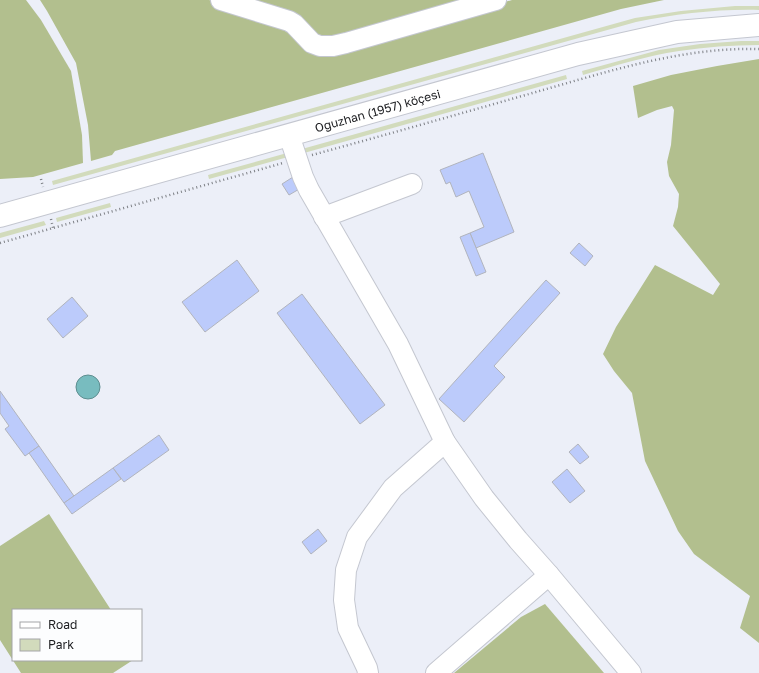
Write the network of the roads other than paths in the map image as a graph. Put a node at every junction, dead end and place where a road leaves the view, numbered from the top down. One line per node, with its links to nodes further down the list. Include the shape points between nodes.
1 (221, 0): 2 (lane, via 283,18 294,24 312,43 333,46)
2 (496, 0)
3 (759, 25): 4 (main road, Oguzhan (1957) köçesi, via 677,32 586,52)
4 (289, 135): 6 (main road, Oguzhan (1957) köçesi); 7 (lane, via 303,177)
5 (412, 184): 7 (lane)
6 (0, 216)
7 (324, 217): 8 (lane, via 398,344)
8 (445, 442): 9 (lane, via 484,498); 10 (lane, via 393,488 357,537 346,570 344,600 348,628)
9 (549, 575): 11 (lane); 12 (lane)
10 (368, 673)
11 (436, 673)
12 (631, 673)

